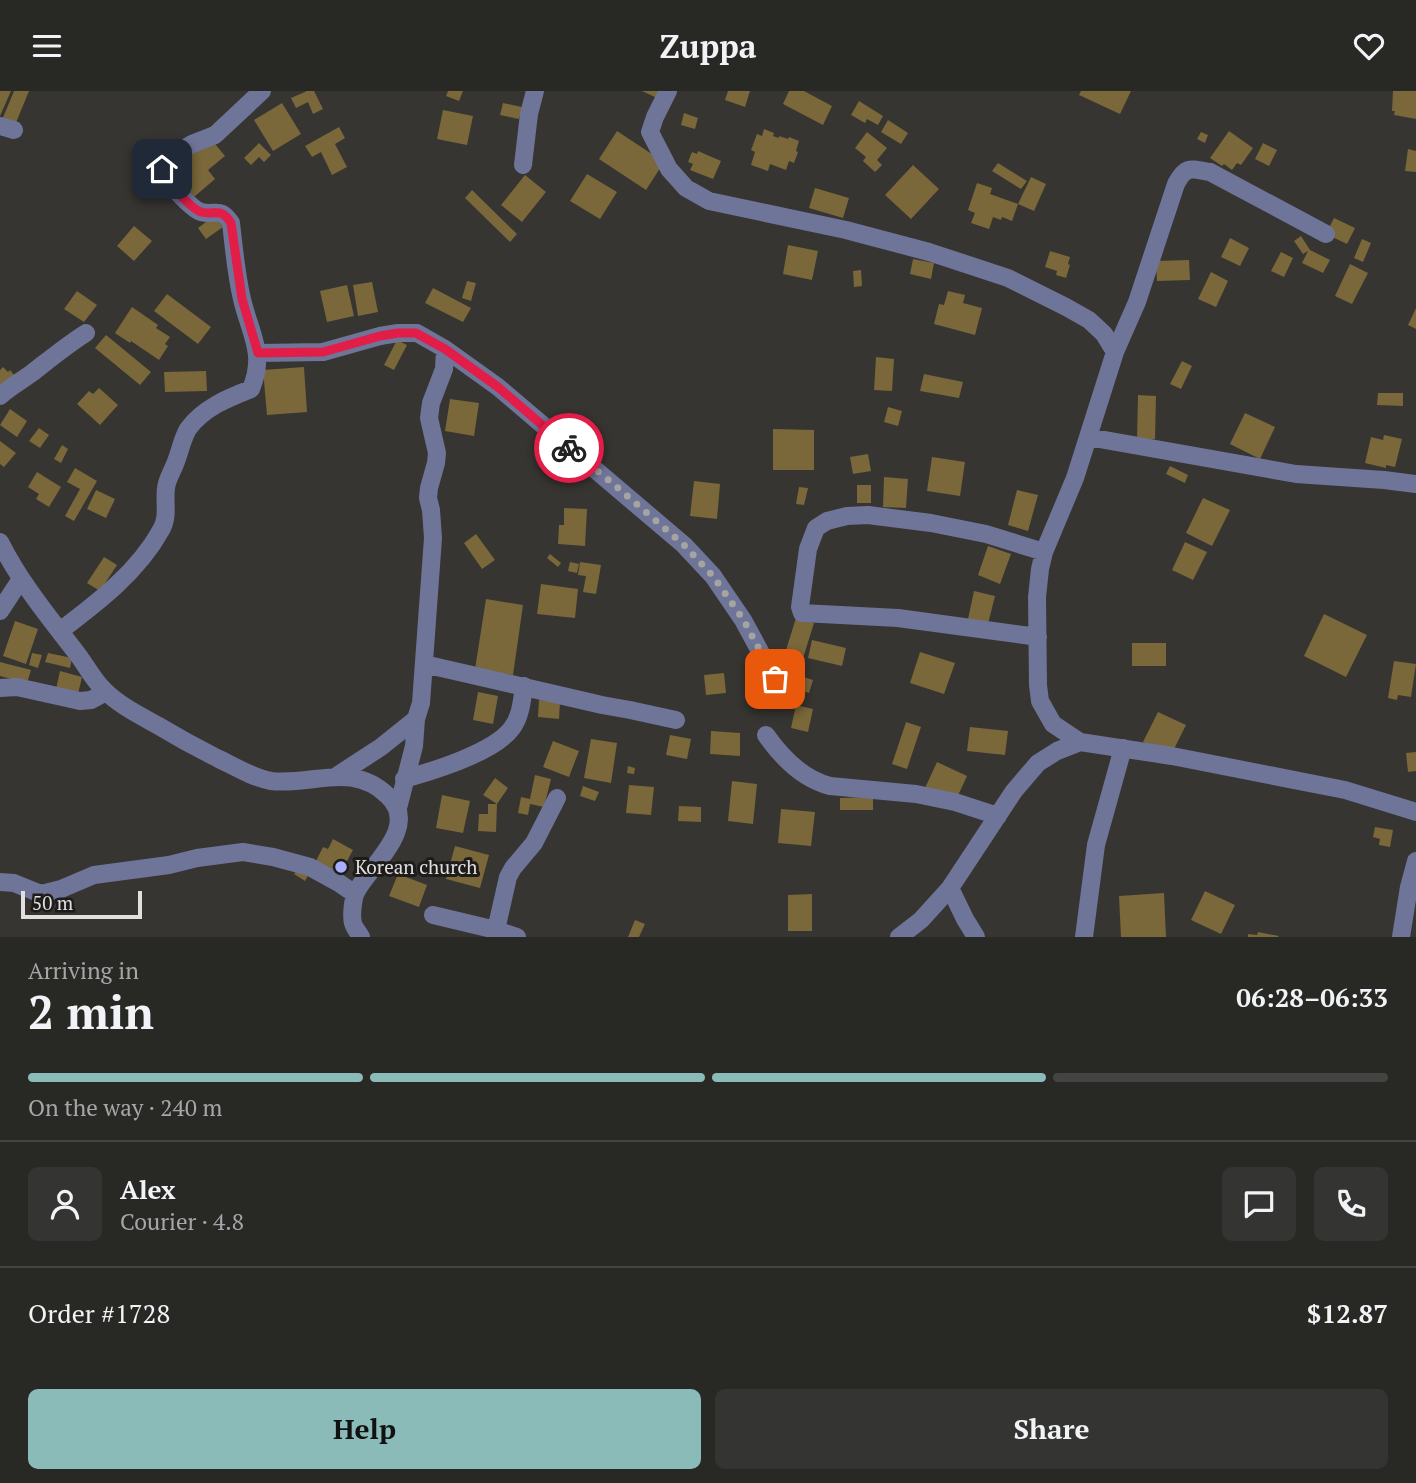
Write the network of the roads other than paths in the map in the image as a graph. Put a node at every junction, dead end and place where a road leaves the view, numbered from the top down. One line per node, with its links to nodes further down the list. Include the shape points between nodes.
1 (262, 91): 9 (street, via 215,135 167,159 162,169 197,211 218,212 231,223 242,299)
2 (535, 91): 4 (street)
3 (668, 91): 8 (street, via 650,132 669,169 686,188 709,201 846,230 1008,278 1089,320)
4 (523, 165)
5 (1326, 234): 8 (street, via 1210,173 1192,169 1182,173)
6 (86, 333): 10 (street)
7 (445, 349): 9 (street, via 416,333 398,333 323,352); 19 (street, via 444,369 429,418 437,453 428,498 433,538); 20 (street, via 498,387 684,545 743,619)
8 (1115, 352): 11 (street)
9 (258, 353): 17 (street, via 251,389 220,401 187,430 167,484 163,528 149,549 93,606)
10 (0, 396)
11 (1088, 437): 12 (street, via 1296,474); 14 (street)
12 (1416, 484)
13 (0, 542): 15 (street)
14 (1044, 552): 18 (street, via 1037,597); 18 (street, via 931,523 847,516 816,528 808,549 800,607 803,613 898,618)
15 (21, 579): 16 (street); 17 (street)
16 (0, 611)
17 (60, 631): 23 (street)
18 (1038, 637): 27 (street, via 1040,701 1053,724)
19 (424, 664): 21 (street); 24 (street)
20 (775, 679)
21 (524, 686): 25 (street); 30 (street, via 518,717 499,740 445,767)
22 (0, 688): 23 (street, via 17,687 80,701)
23 (106, 692): 29 (street, via 200,750 259,778)
24 (416, 719): 29 (street); 30 (street)
25 (676, 720)
26 (766, 735): 34 (street, via 777,751 816,782 916,794)
27 (1080, 742): 28 (street); 34 (street, via 1038,763)
28 (1123, 748): 33 (street, via 1345,790); 46 (street, via 1096,845)
29 (335, 777): 32 (street, via 351,777 374,786)
30 (404, 779): 32 (street)
31 (556, 798): 40 (street, via 534,843 508,877)
32 (398, 808): 38 (street, via 394,838)
33 (1416, 812)
34 (998, 816): 37 (street)
35 (1416, 860): 41 (street)
36 (0, 882): 38 (street, via 41,894 94,875 243,852 310,867)
37 (950, 888): 44 (street); 45 (street)
38 (355, 894): 42 (street, via 353,923)
39 (433, 915): 40 (street)
40 (496, 930): 43 (street)
41 (1399, 935)
42 (361, 937)
43 (516, 937)
44 (900, 937)
45 (976, 937)
46 (1084, 937)

